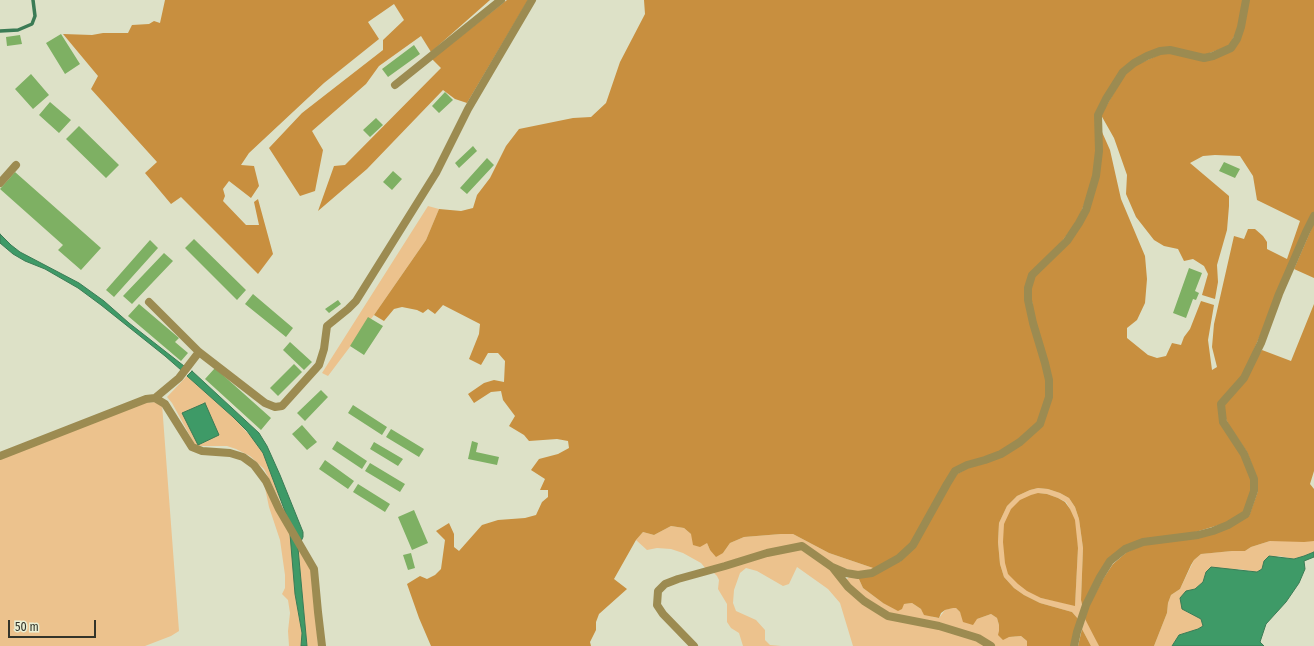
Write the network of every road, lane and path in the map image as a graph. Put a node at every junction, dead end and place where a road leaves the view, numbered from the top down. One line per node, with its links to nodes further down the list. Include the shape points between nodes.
1 (501, 0): 4 (street)
2 (532, 0): 9 (street, via 468,109 436,173 356,300 326,326 319,366 282,406 275,408 265,403)
3 (1246, 0): 12 (street, via 1241,27 1231,48 1204,58 1170,50 1147,56 1123,72 1098,115 1099,151 1096,176 1086,210 1067,240 1032,275 1028,288 1033,323 1049,380 1049,398 1040,424 1020,442 1001,454 967,465 955,472 913,545 899,558 872,573 858,575)
4 (395, 85)
5 (16, 165): 6 (street)
6 (0, 183)
7 (1314, 216): 16 (street, via 1244,378 1220,404 1223,422 1244,454 1254,479 1254,491 1246,514 1213,531 1142,542 1125,549 1110,561 1100,577 1086,605)
8 (149, 302): 9 (street)
9 (199, 352): 10 (street, via 179,378)
10 (155, 398): 11 (street, via 119,409); 13 (street, via 165,404 192,447 242,457 254,465 266,481 314,569)
11 (0, 456)
12 (832, 567): 14 (street, via 802,546 767,553 665,584 658,591 657,605); 15 (street, via 848,588 888,616 939,626 978,638)
13 (322, 646)
14 (694, 646)
15 (991, 646)
16 (1074, 646)

